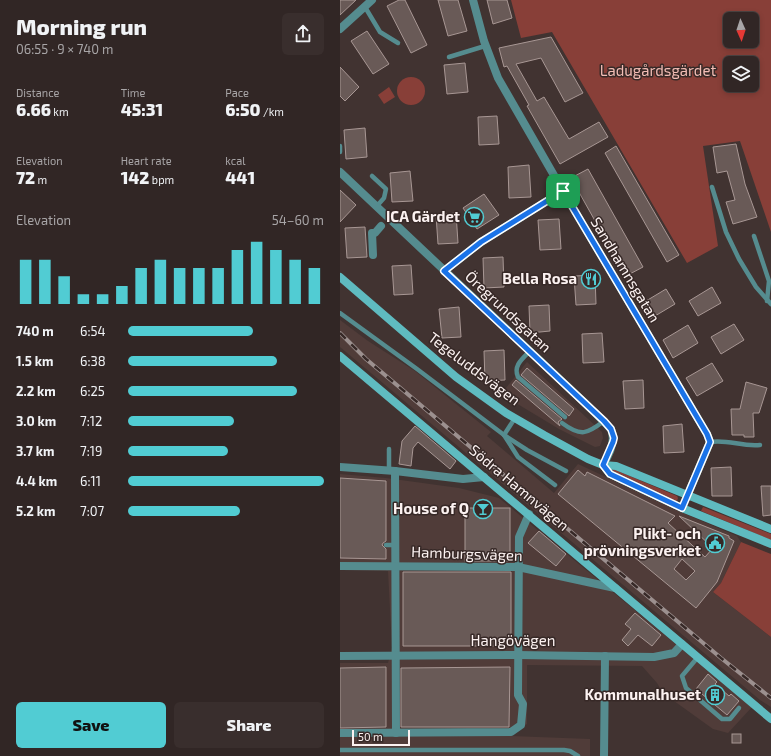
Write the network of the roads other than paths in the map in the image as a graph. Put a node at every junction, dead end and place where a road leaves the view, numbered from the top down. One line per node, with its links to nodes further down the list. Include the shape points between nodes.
1 (372, 0): 3 (street)
2 (473, 0): 6 (street, Sandhamnsgatan)
3 (364, 7): 4 (street); 5 (lane, via 380,32)
4 (340, 29)
5 (398, 43)
6 (485, 46): 7 (lane); 13 (street, Sandhamnsgatan, via 498,78)
7 (449, 57)
8 (340, 146): 9 (lane)
9 (340, 152)
10 (340, 172): 14 (street, Öregrundsgatan)
11 (372, 176): 14 (lane, via 386,189 384,198)
12 (712, 187): 20 (lane, via 726,232 750,276)
13 (563, 191): 18 (street, via 481,242); 29 (street, Sandhamnsgatan)
14 (376, 207): 18 (street, Öregrundsgatan)
15 (381, 226): 17 (street, via 372,233)
16 (754, 236): 20 (lane, via 769,281)
17 (373, 255)
18 (444, 271): 22 (street, Öregrundsgatan)
19 (340, 277): 25 (main road, Tegeluddsvägen, via 456,377)
20 (769, 303)
21 (340, 313): 28 (lane, via 417,368)
22 (530, 351): 24 (lane, via 517,365 518,377); 26 (street, Öregrundsgatan)
23 (340, 356): 36 (main road, Södra Hamnvägen)
24 (565, 417)
25 (515, 418): 28 (lane); 32 (main road, Tegeluddsvägen)
26 (604, 421): 27 (lane, via 584,433 574,431); 32 (street, Öregrundsgatan, via 614,438)
27 (562, 423)
28 (504, 436): 35 (lane); 37 (lane, via 518,457)
29 (710, 442): 30 (lane, via 720,440 750,446); 38 (street)
30 (760, 445)
31 (389, 449): 34 (lane)
32 (603, 465): 38 (main road, Tegeluddsvägen, via 616,466); 39 (main road, Tegeluddsvägen, via 610,474)
33 (340, 467): 34 (street)
34 (392, 471): 36 (street, via 463,479); 44 (street, via 390,545)
35 (566, 471)
36 (484, 477): 40 (main road, Södra Hamnvägen)
37 (555, 485)
38 (688, 495): 39 (street); 41 (main road, Tegeluddsvägen)
39 (682, 508): 42 (main road, Tegeluddsvägen)
40 (529, 514): 45 (street, via 519,537); 46 (main road, Södra Hamnvägen)
41 (771, 529)
42 (771, 544)
43 (340, 566): 44 (street, Hamburgsvägen)
44 (395, 566): 45 (street, Hamburgsvägen); 48 (street)
45 (518, 567): 46 (street, Hamburgsvägen); 49 (street)
46 (615, 588): 47 (main road, Södra Hamnvägen)
47 (682, 644): 51 (street, Hangövägen, via 674,653 666,656); 52 (main road, Södra Hamnvägen)
48 (396, 655): 49 (street, Hangövägen); 50 (street, Hangövägen); 56 (street)
49 (518, 655): 51 (street, Hangövägen); 56 (street, via 521,725 511,732)
50 (340, 656)
51 (605, 656): 59 (street)
52 (698, 657): 53 (lane, via 682,676 686,688 722,719 730,719); 54 (main road, Södra Hamnvägen)
53 (739, 708)
54 (771, 719)
55 (340, 733): 56 (street)
56 (396, 733)
57 (340, 750): 58 (lane, via 564,750)
58 (577, 755)
59 (604, 756)

